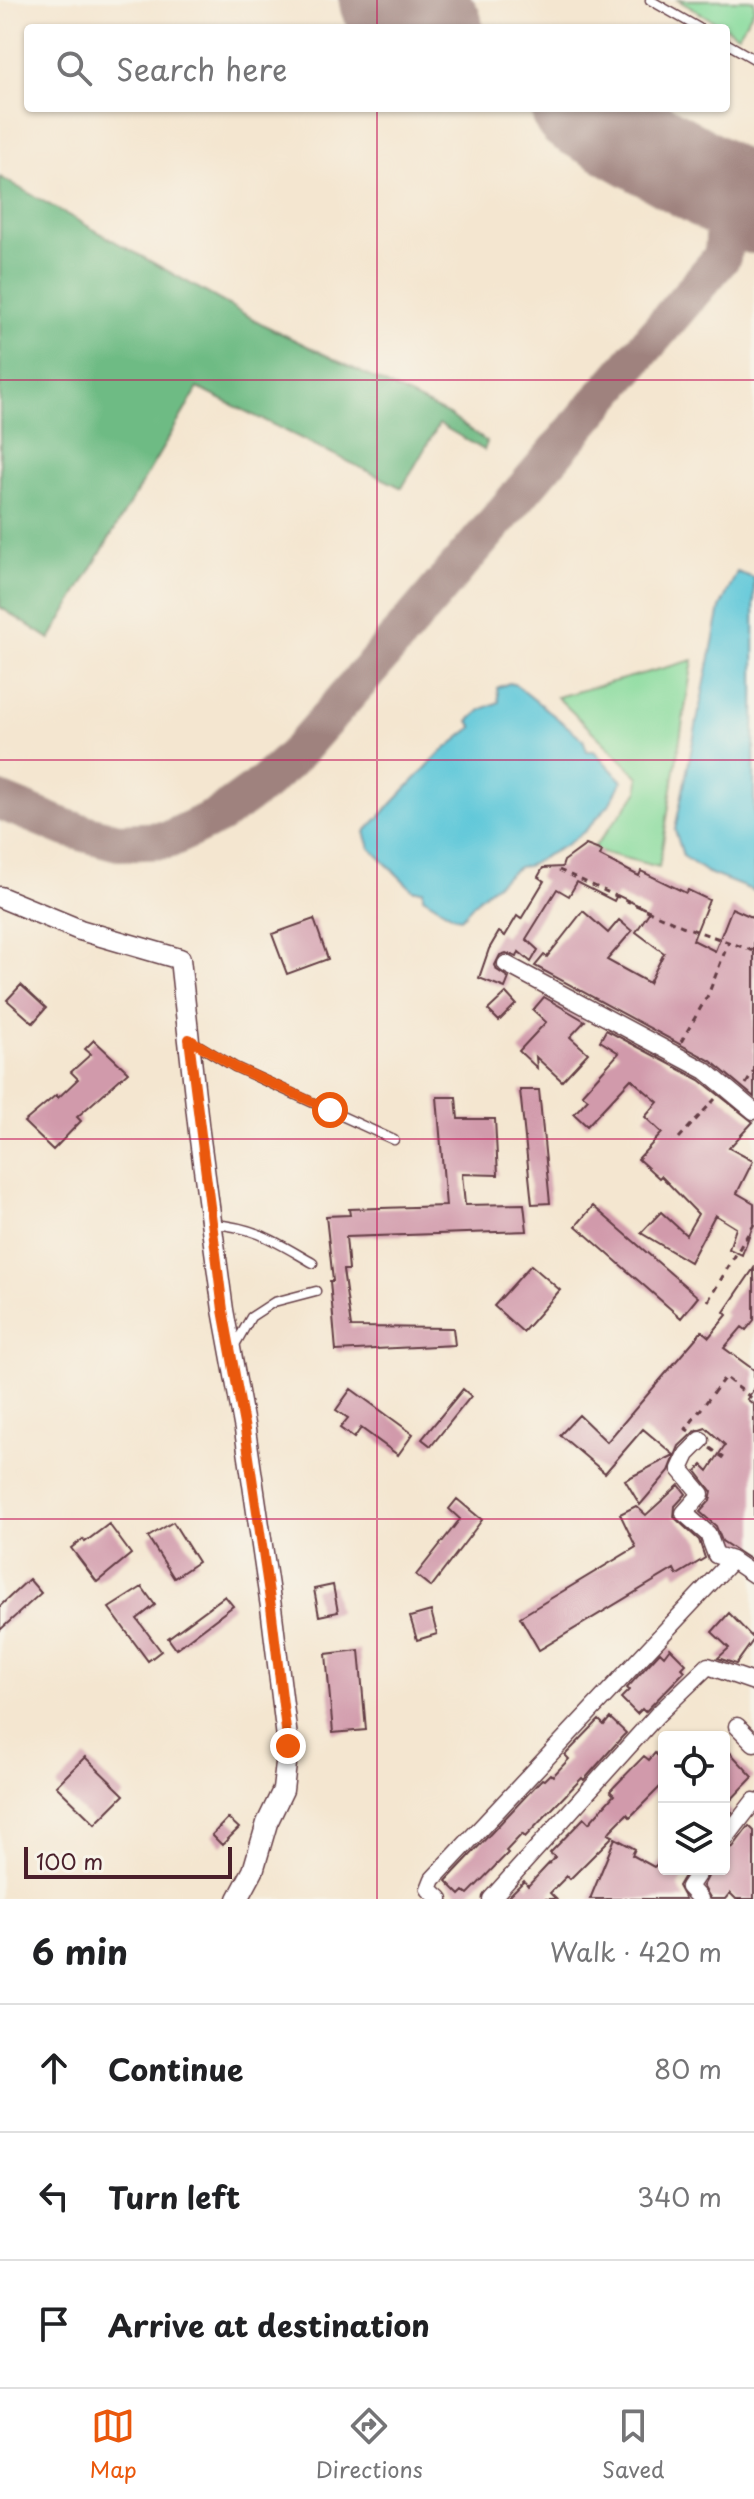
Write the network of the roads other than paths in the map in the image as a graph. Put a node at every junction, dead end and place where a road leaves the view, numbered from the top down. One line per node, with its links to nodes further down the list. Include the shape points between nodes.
1 (650, 0): 2 (lane)
2 (692, 24)
3 (730, 45): 4 (lane)
4 (754, 59)
5 (0, 897): 7 (street, via 80,930 180,959)
6 (506, 964): 8 (street, via 706,1071)
7 (189, 1039): 9 (lane, via 235,1067); 10 (street)
8 (754, 1111)
9 (394, 1140)
10 (211, 1224): 11 (lane, via 239,1226); 13 (street)
11 (313, 1263)
12 (316, 1291): 13 (lane, via 274,1302 251,1317)
13 (231, 1353): 23 (street, via 288,1746 283,1790)
14 (701, 1440): 15 (street, via 680,1469 701,1494 684,1513 708,1534 716,1555)
15 (732, 1560): 16 (street); 24 (street, via 433,1879 429,1889)
16 (754, 1575)
17 (754, 1682): 25 (street, via 708,1666)
18 (737, 1726): 19 (street)
19 (754, 1743)
20 (754, 1801): 21 (street)
21 (730, 1832)
22 (697, 1875): 26 (street, via 689,1887)
23 (238, 1899)
24 (440, 1899)
25 (491, 1899)
26 (700, 1899)

